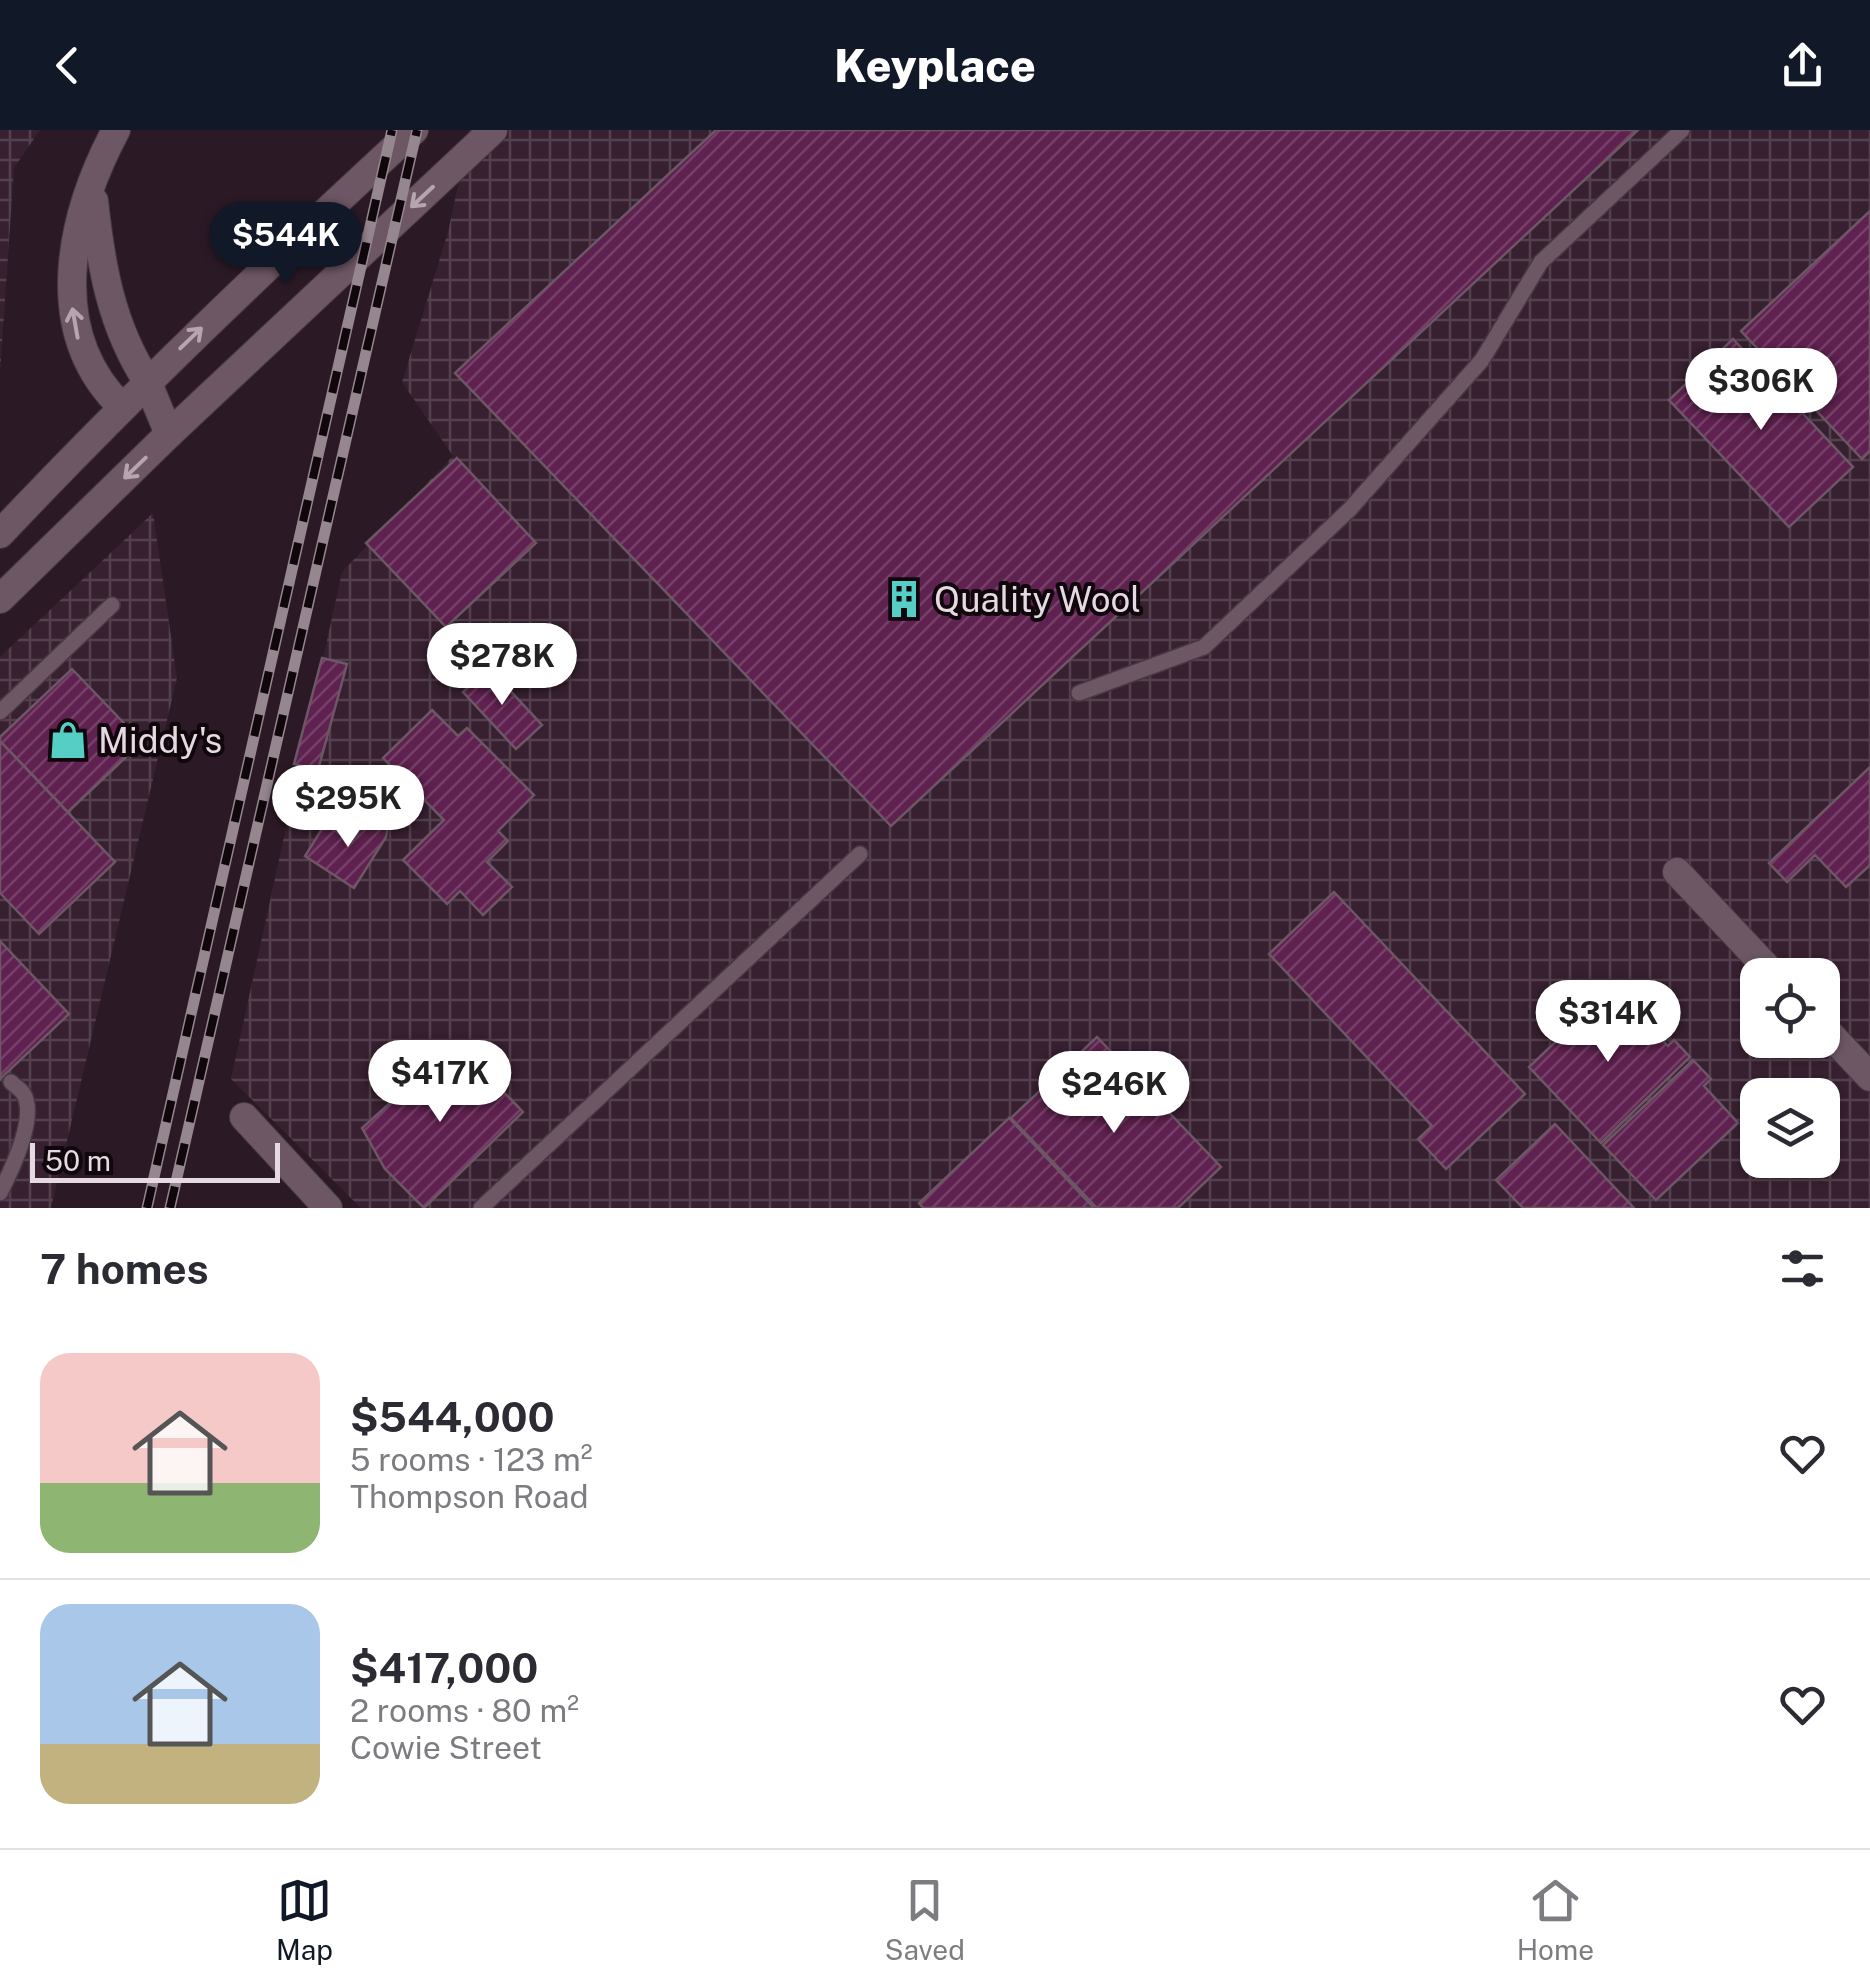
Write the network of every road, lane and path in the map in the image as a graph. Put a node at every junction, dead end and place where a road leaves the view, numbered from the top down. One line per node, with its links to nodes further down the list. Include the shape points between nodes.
1 (116, 130): 5 (main road)
2 (414, 130): 6 (main road, one-way to 2)
3 (493, 130): 8 (main road, one-way to 8)
4 (1682, 130): 12 (lane, via 1540,262 1469,375 1350,508 1204,647)
5 (92, 184): 6 (main road, via 108,296); 7 (main road, one-way to 5, via 88,366 72,308 76,243)
6 (147, 381): 7 (main road); 8 (main road)
7 (122, 406): 8 (main road); 9 (main road)
8 (169, 434): 10 (main road, one-way to 10)
9 (0, 534)
10 (0, 599)
11 (112, 605): 13 (lane)
12 (1079, 693)
13 (0, 712)
14 (860, 854): 23 (lane)
15 (1677, 872): 16 (main road)
16 (1758, 958)
17 (1840, 1045): 18 (main road)
18 (1870, 1076)
19 (11, 1082): 21 (lane, via 25,1095 27,1114)
20 (244, 1118): 22 (main road)
21 (0, 1194)
22 (328, 1208)
23 (481, 1208)

